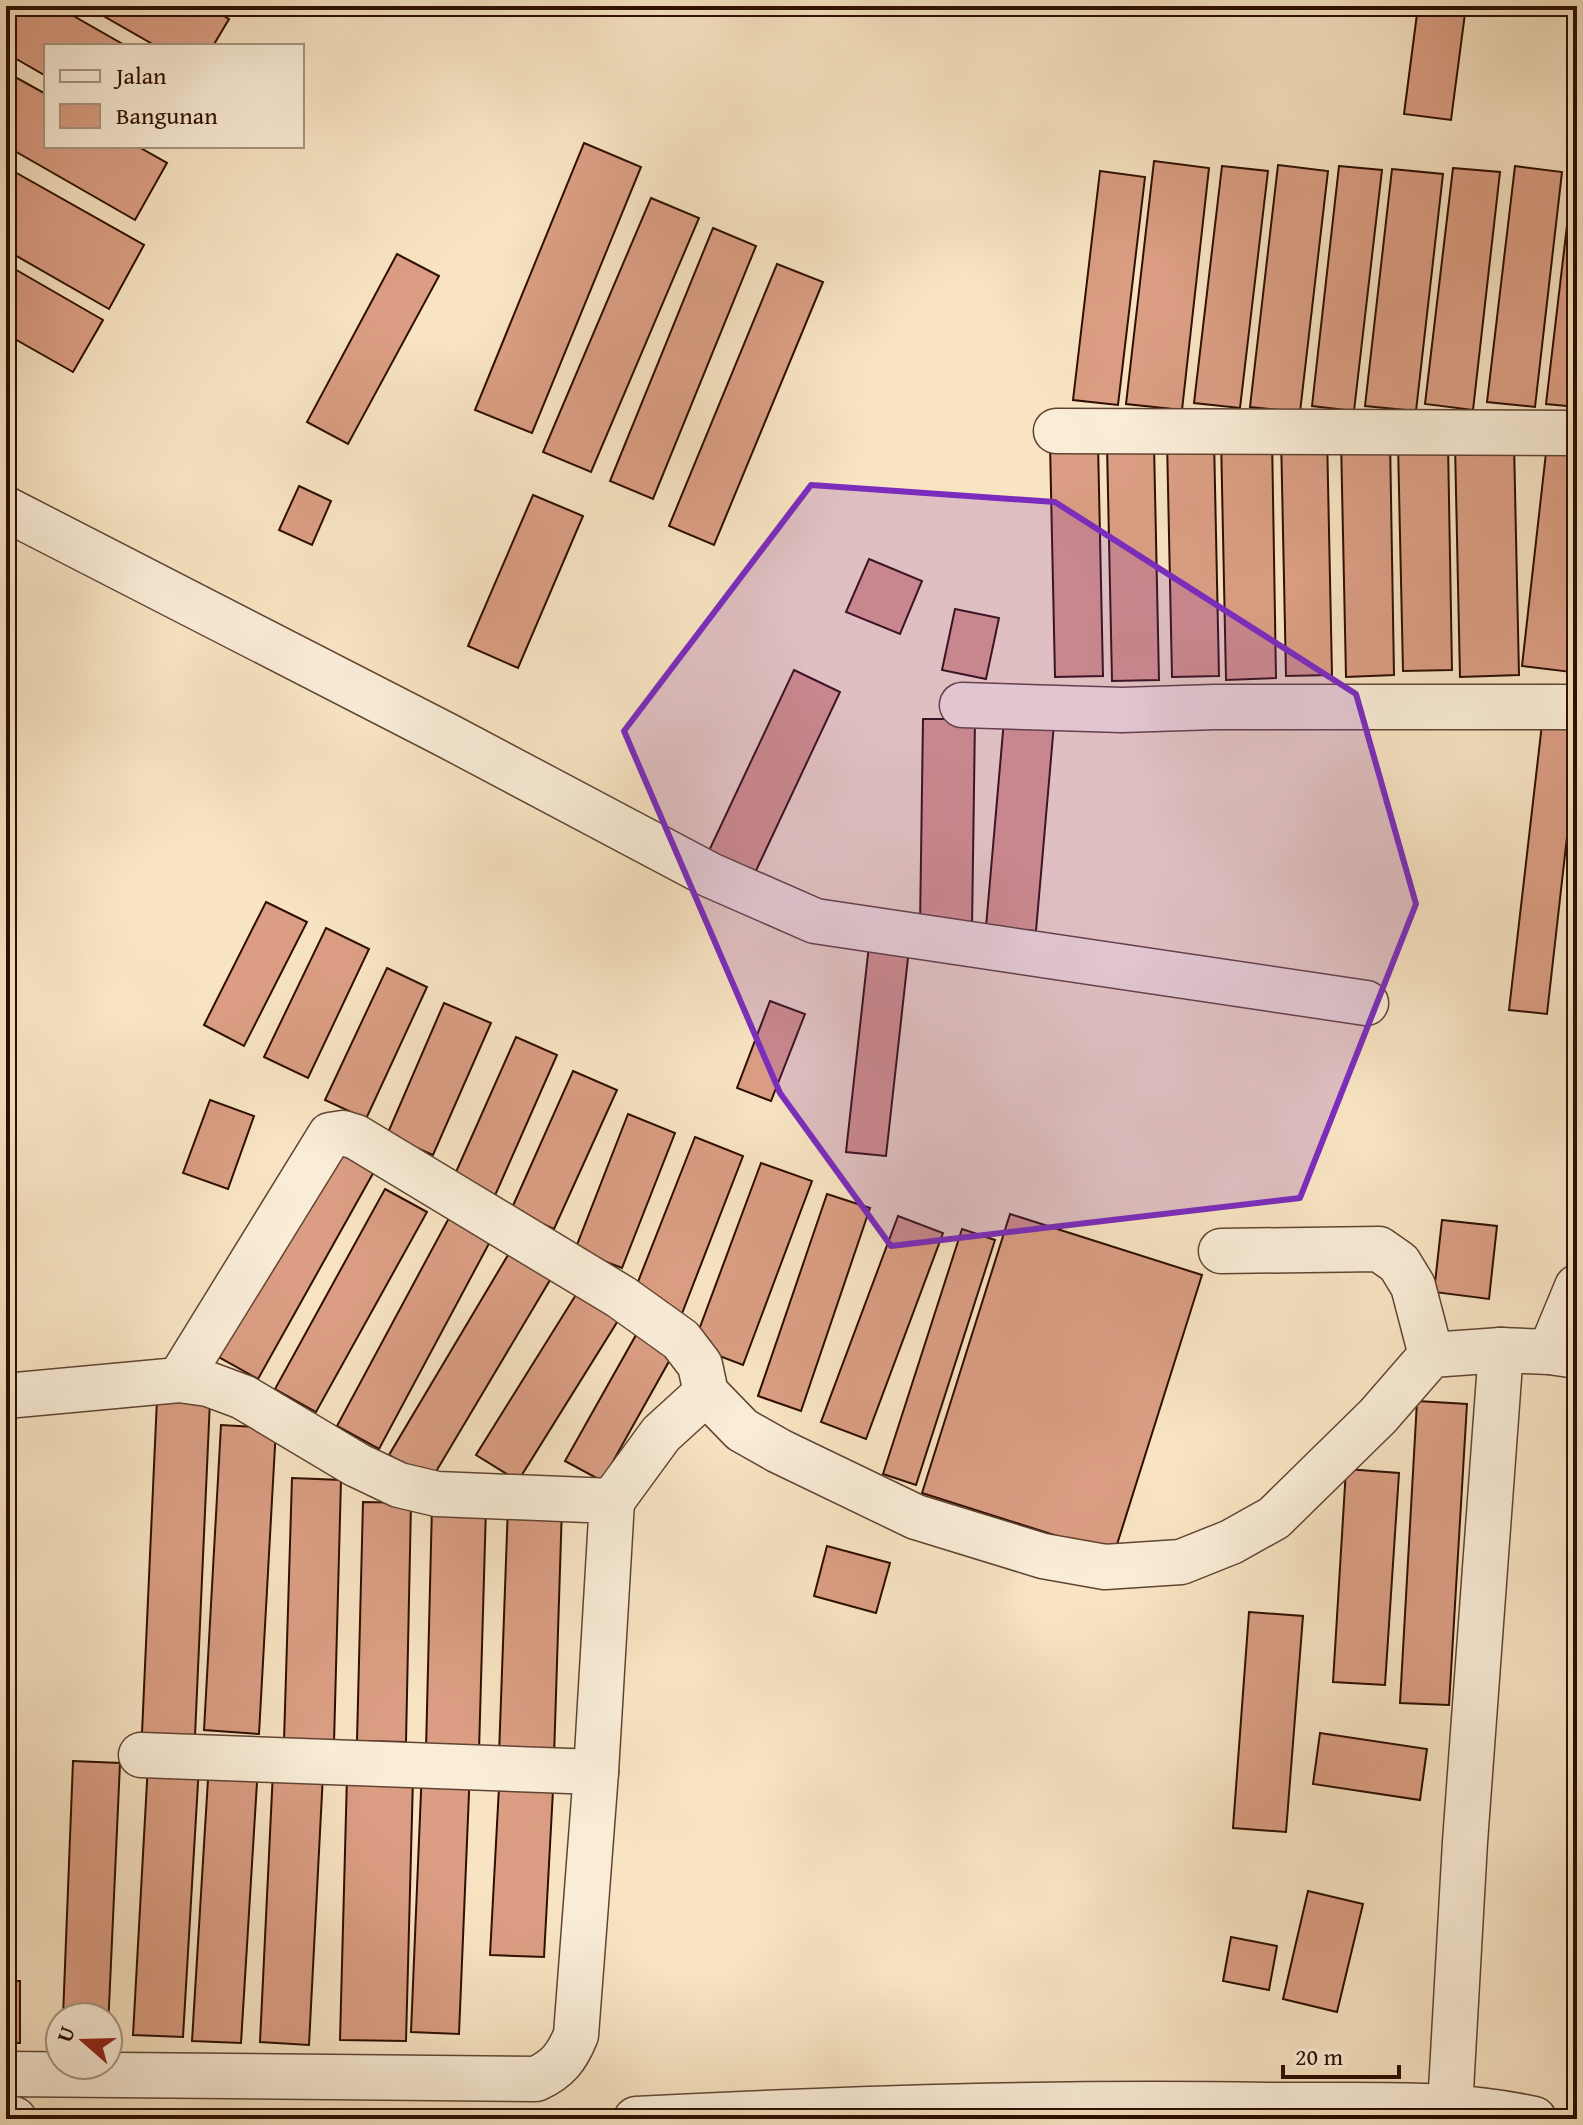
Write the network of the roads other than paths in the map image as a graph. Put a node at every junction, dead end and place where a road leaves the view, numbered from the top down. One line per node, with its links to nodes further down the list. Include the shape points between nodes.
1 (1056, 431): 2 (street)
2 (1577, 433)
3 (6, 509): 6 (street, via 710,875 815,921)
4 (962, 705): 5 (street, via 1122,710)
5 (1577, 707)
6 (1366, 1003)
7 (1221, 1251): 11 (street, via 1379,1249 1399,1263 1413,1286)
8 (1577, 1287): 10 (street)
9 (1501, 1350): 10 (street); 11 (street); 19 (street)
10 (1564, 1354)
11 (1431, 1355): 13 (street, via 1378,1416 1274,1518 1181,1562 1105,1567 1043,1556 916,1517 742,1430)
12 (179, 1380): 13 (street, via 330,1135 343,1133 681,1340 700,1365); 14 (street); 15 (street, via 243,1397 399,1485 437,1494)
13 (706, 1393): 15 (street, via 661,1434)
14 (6, 1396)
15 (612, 1501): 17 (street)
16 (141, 1755): 17 (street)
17 (596, 1772): 18 (street, via 576,2035 567,2057 550,2072 536,2079 489,2080)
18 (6, 2074)
19 (1450, 2108): 22 (street, via 1116,2102 859,2107); 23 (street)
20 (6, 2119): 21 (street)
21 (14, 2119)
22 (636, 2119)
23 (1534, 2119)

